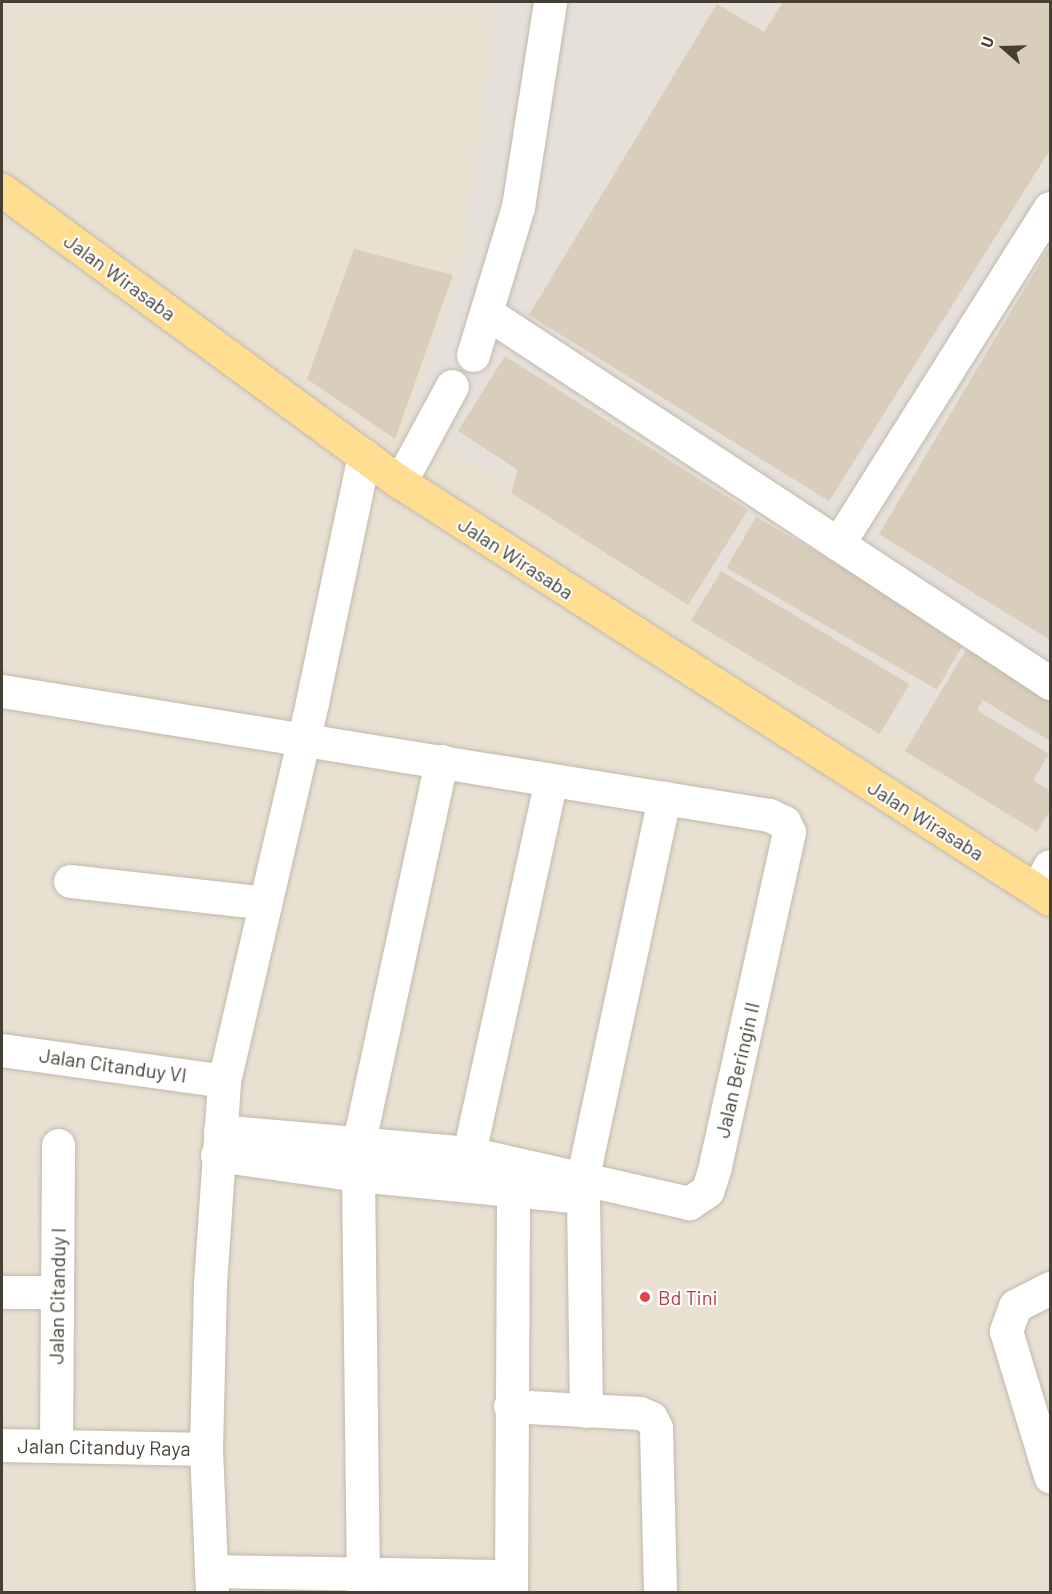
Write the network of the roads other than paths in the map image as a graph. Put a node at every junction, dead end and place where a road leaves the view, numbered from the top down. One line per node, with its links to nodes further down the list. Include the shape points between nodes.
1 (550, 2): 4 (street, via 518,207)
2 (5, 199): 7 (main road, Jalan Wirasaba)
3 (1050, 208): 9 (street)
4 (487, 314): 5 (street); 9 (street)
5 (473, 355)
6 (452, 386): 8 (street)
7 (364, 455): 8 (main road, Jalan Wirasaba); 12 (street)
8 (399, 482): 17 (main road, Jalan Wirasaba)
9 (838, 544): 10 (street)
10 (1050, 683)
11 (2, 691): 12 (street)
12 (302, 738): 13 (street); 18 (street)
13 (441, 761): 14 (street); 24 (street)
14 (550, 781): 15 (street); 23 (street, via 509,988)
15 (664, 798): 25 (street); 25 (street, Jalan Beringin II, via 784,822 790,842 707,1191 689,1203)
16 (70, 880): 18 (street)
17 (1046, 885)
18 (265, 903): 20 (street)
19 (2, 1050): 20 (street, Jalan Citanduy VI)
20 (224, 1081): 21 (street)
21 (218, 1143): 24 (street, Jalan Beringin II); 34 (street)
22 (58, 1145): 29 (street, Jalan Citanduy I)
23 (469, 1153): 24 (street); 25 (street)
24 (358, 1160): 26 (street, Jalan Beringin II); 37 (street)
25 (583, 1186): 26 (street, Jalan Beringin II); 31 (street)
26 (513, 1189): 30 (street)
27 (1050, 1288): 35 (street, via 1015,1305 1006,1331)
28 (2, 1292): 29 (street)
29 (57, 1292): 33 (street, Jalan Citanduy I)
30 (510, 1406): 31 (street); 38 (street)
31 (586, 1410): 39 (street, via 640,1413 651,1418 656,1428)
32 (2, 1445): 33 (street, Jalan Citanduy Raya)
33 (56, 1446): 34 (street, Jalan Citanduy Raya)
34 (206, 1449): 36 (street)
35 (1050, 1476)
36 (212, 1582): 37 (street)
37 (363, 1582): 38 (street)
38 (511, 1584)
39 (660, 1593)

